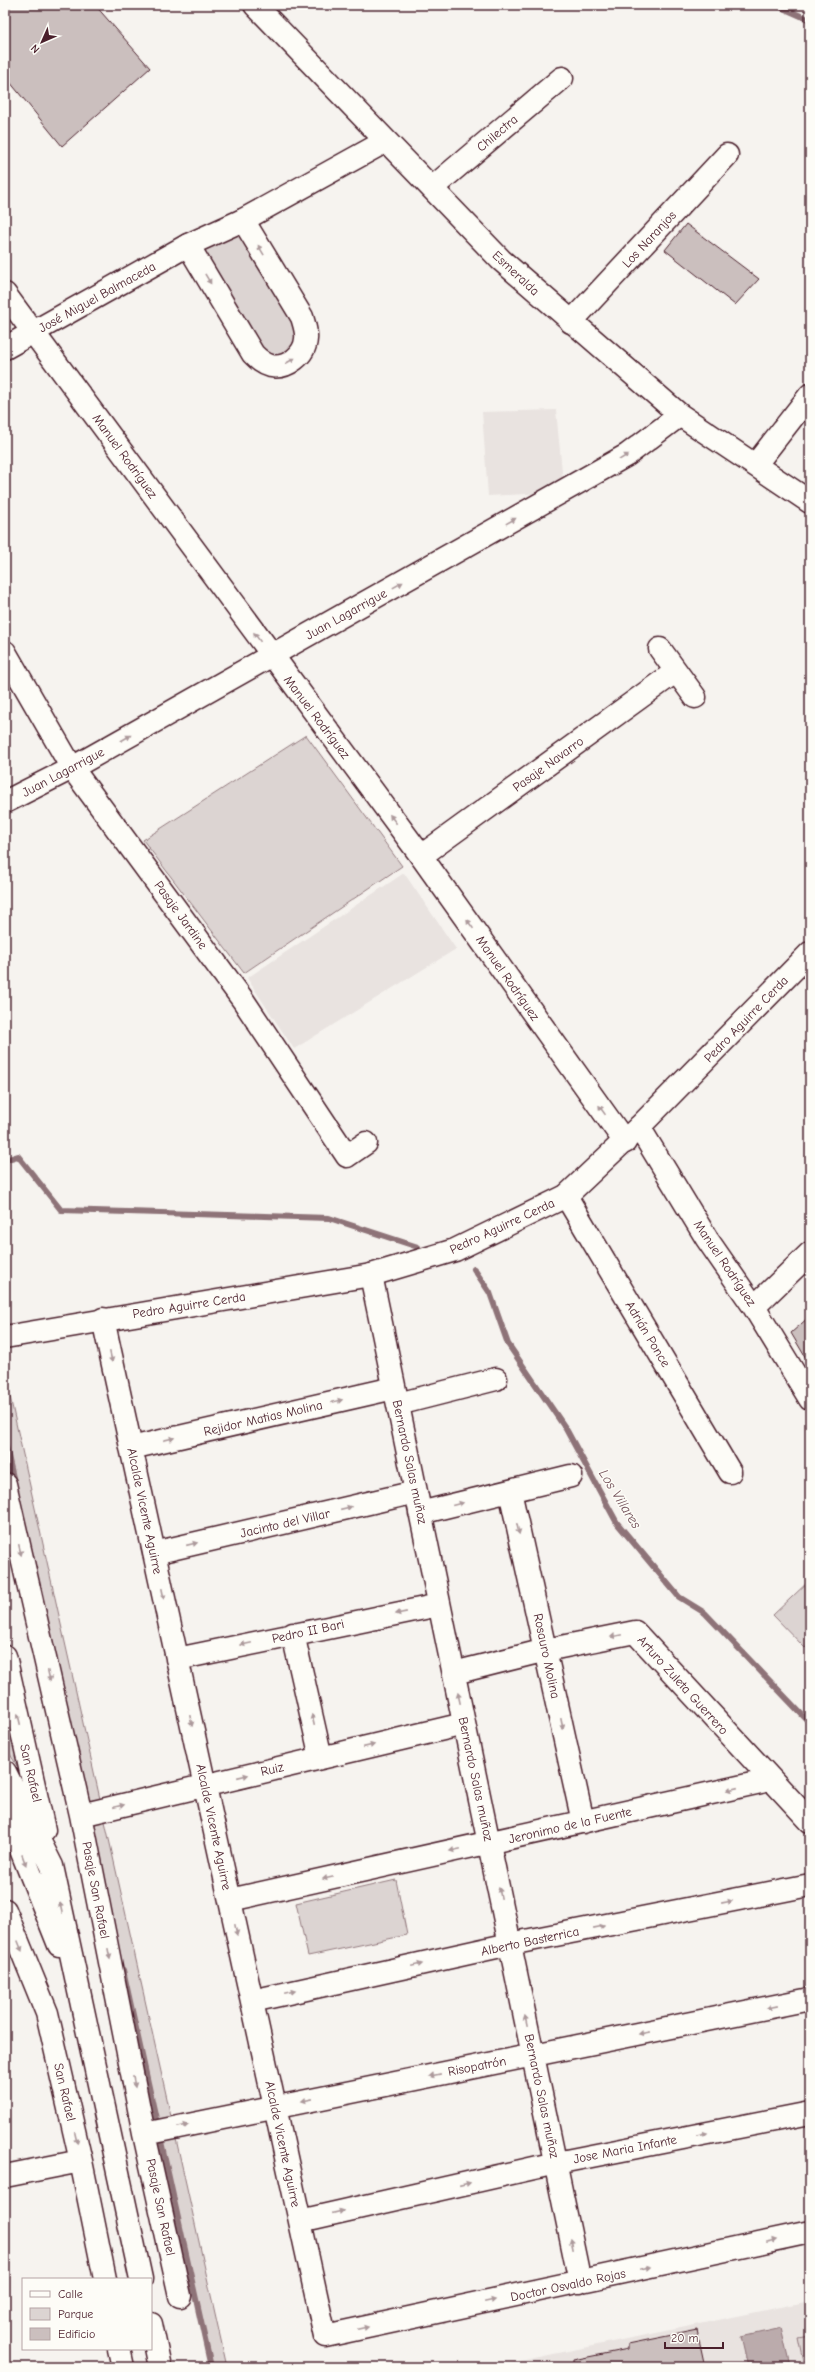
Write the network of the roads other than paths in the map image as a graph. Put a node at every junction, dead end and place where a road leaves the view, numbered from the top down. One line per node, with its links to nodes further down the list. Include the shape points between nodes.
1 (255, 5): 3 (street, Esmeralda)
2 (562, 78): 5 (street, Chilectra)
3 (386, 141): 5 (street, Esmeralda); 6 (street, José Miguel Balmaceda)
4 (727, 155): 9 (street, Los Naranjos)
5 (432, 188): 9 (street, Esmeralda, via 501,260)
6 (243, 220): 7 (street, José Miguel Balmaceda); 7 (street, one-way to 6, via 253,354 272,366 288,363 302,353 305,346 302,317)
7 (188, 245): 10 (street, José Miguel Balmaceda)
8 (5, 294): 10 (street, Manuel Rodríguez)
9 (571, 322): 13 (street, Esmeralda)
10 (34, 332): 11 (street, José Miguel Balmaceda); 18 (street, Manuel Rodríguez, one-way to 10)
11 (5, 348)
12 (810, 395): 14 (street)
13 (680, 415): 14 (street, Esmeralda); 18 (street, Juan Lagarrigue, one-way to 13, via 627,455)
14 (756, 464): 15 (street, Esmeralda)
15 (810, 502)
16 (660, 649): 19 (street)
17 (5, 652): 21 (street, Pasaje Jardine)
18 (270, 655): 21 (street, Juan Lagarrigue, one-way to 18); 23 (street, Manuel Rodríguez, one-way to 18)
19 (675, 672): 20 (street); 23 (street, Pasaje Navarro)
20 (695, 697)
21 (72, 768): 22 (street, Juan Lagarrigue); 26 (street, Pasaje Jardine, via 244,1000 347,1156)
22 (5, 802)
23 (421, 856): 25 (street, Manuel Rodríguez, one-way to 23)
24 (810, 954): 25 (street, Pedro Aguirre Cerda)
25 (632, 1135): 27 (street, Pedro Aguirre Cerda); 30 (street, Manuel Rodríguez)
26 (366, 1143)
27 (566, 1196): 29 (street, Pedro Aguirre Cerda, via 455,1250); 37 (street, Adrián Ponce)
28 (810, 1253): 30 (street)
29 (371, 1275): 31 (street, Pedro Aguirre Cerda); 34 (street, Bernardo Salas muñoz)
30 (754, 1307): 35 (street, Manuel Rodríguez)
31 (103, 1319): 32 (street, Pedro Aguirre Cerda); 36 (street, Alcalde Vicente Aguirre, one-way to 36)
32 (5, 1337)
33 (496, 1379): 34 (street, Rejidor Matias Molina)
34 (396, 1396): 36 (street, Rejidor Matias Molina, one-way to 34); 41 (street, Bernardo Salas muñoz)
35 (810, 1399)
36 (131, 1448): 42 (street, Alcalde Vicente Aguirre)
37 (730, 1472)
38 (571, 1476): 40 (street, Jacinto del Villar)
39 (5, 1484): 55 (street, Pasaje San Rafael, one-way to 55)
40 (510, 1491): 41 (street, Jacinto del Villar, one-way to 40); 45 (street, Rosauro Molina, one-way to 45)
41 (418, 1503): 42 (street, Jacinto del Villar, one-way to 41); 43 (street, Bernardo Salas muñoz)
42 (154, 1553): 47 (street, Alcalde Vicente Aguirre, one-way to 47)
43 (439, 1605): 44 (street, Pedro II Bari, one-way to 44); 48 (street, Bernardo Salas muñoz)
44 (293, 1634): 47 (street, Pedro II Bari, one-way to 47); 50 (street, one-way to 44)
45 (546, 1650): 48 (street, Arturo Zuleta Guerrero); 52 (street, Arturo Zuleta Guerrero, one-way to 45, via 635,1632); 57 (street, Rosauro Molina, one-way to 57)
46 (5, 1656): 59 (street, San Rafael, one-way to 46)
47 (177, 1659): 53 (street, Alcalde Vicente Aguirre, one-way to 53)
48 (454, 1673): 49 (street, Bernardo Salas muñoz, one-way to 48)
49 (464, 1724): 50 (street, Ruiz, one-way to 49); 58 (street, Bernardo Salas muñoz)
50 (322, 1758): 53 (street, Ruiz, one-way to 50)
51 (5, 1772): 59 (street)
52 (770, 1780): 56 (street, Arturo Zuleta Guerrero); 57 (street, Jeronimo de la Fuente, one-way to 57)
53 (205, 1785): 55 (street, Ruiz, one-way to 53); 61 (street, Alcalde Vicente Aguirre)
54 (5, 1810): 65 (street, one-way to 65)
55 (81, 1815): 70 (street, Pasaje San Rafael, one-way to 70)
56 (810, 1820)
57 (583, 1822): 58 (street, Jeronimo de la Fuente)
58 (489, 1843): 61 (street, Jeronimo de la Fuente, one-way to 61); 63 (street, Bernardo Salas muñoz, one-way to 58)
59 (52, 1866): 65 (street, one-way to 59)
60 (810, 1885): 63 (street, Alberto Basterrica, one-way to 60)
61 (230, 1900): 66 (street, Alcalde Vicente Aguirre, one-way to 66)
62 (5, 1910): 71 (street, San Rafael, one-way to 71, via 47,2013)
63 (510, 1944): 66 (street, Alberto Basterrica, one-way to 63); 67 (street, Bernardo Salas muñoz, one-way to 63)
64 (810, 1999): 67 (street, Risopatrón, one-way to 67)
65 (82, 2001): 77 (street)
66 (252, 2001): 68 (street, Alcalde Vicente Aguirre)
67 (533, 2055): 68 (street, Risopatrón, one-way to 68); 72 (street, Bernardo Salas muñoz)
68 (275, 2107): 70 (street, Risopatrón, one-way to 68); 74 (street, Alcalde Vicente Aguirre)
69 (810, 2113): 72 (street, Jose Maria Infante, one-way to 69)
70 (144, 2134): 79 (street, Pasaje San Rafael)
71 (82, 2161): 73 (street); 76 (street, San Rafael)
72 (556, 2163): 74 (street, Jose Maria Infante, one-way to 72); 78 (street, Bernardo Salas muñoz, one-way to 72)
73 (5, 2176)
74 (300, 2221): 81 (street, Alcalde Vicente Aguirre)
75 (810, 2232): 78 (street, Doctor Osvaldo Rojas, one-way to 75)
76 (105, 2278)
77 (141, 2278)
78 (580, 2282): 81 (street, Doctor Osvaldo Rojas, one-way to 78)
79 (180, 2296)
80 (152, 2329): 84 (street)
81 (325, 2336)
82 (119, 2350): 83 (street)
83 (123, 2367)
84 (160, 2367)

